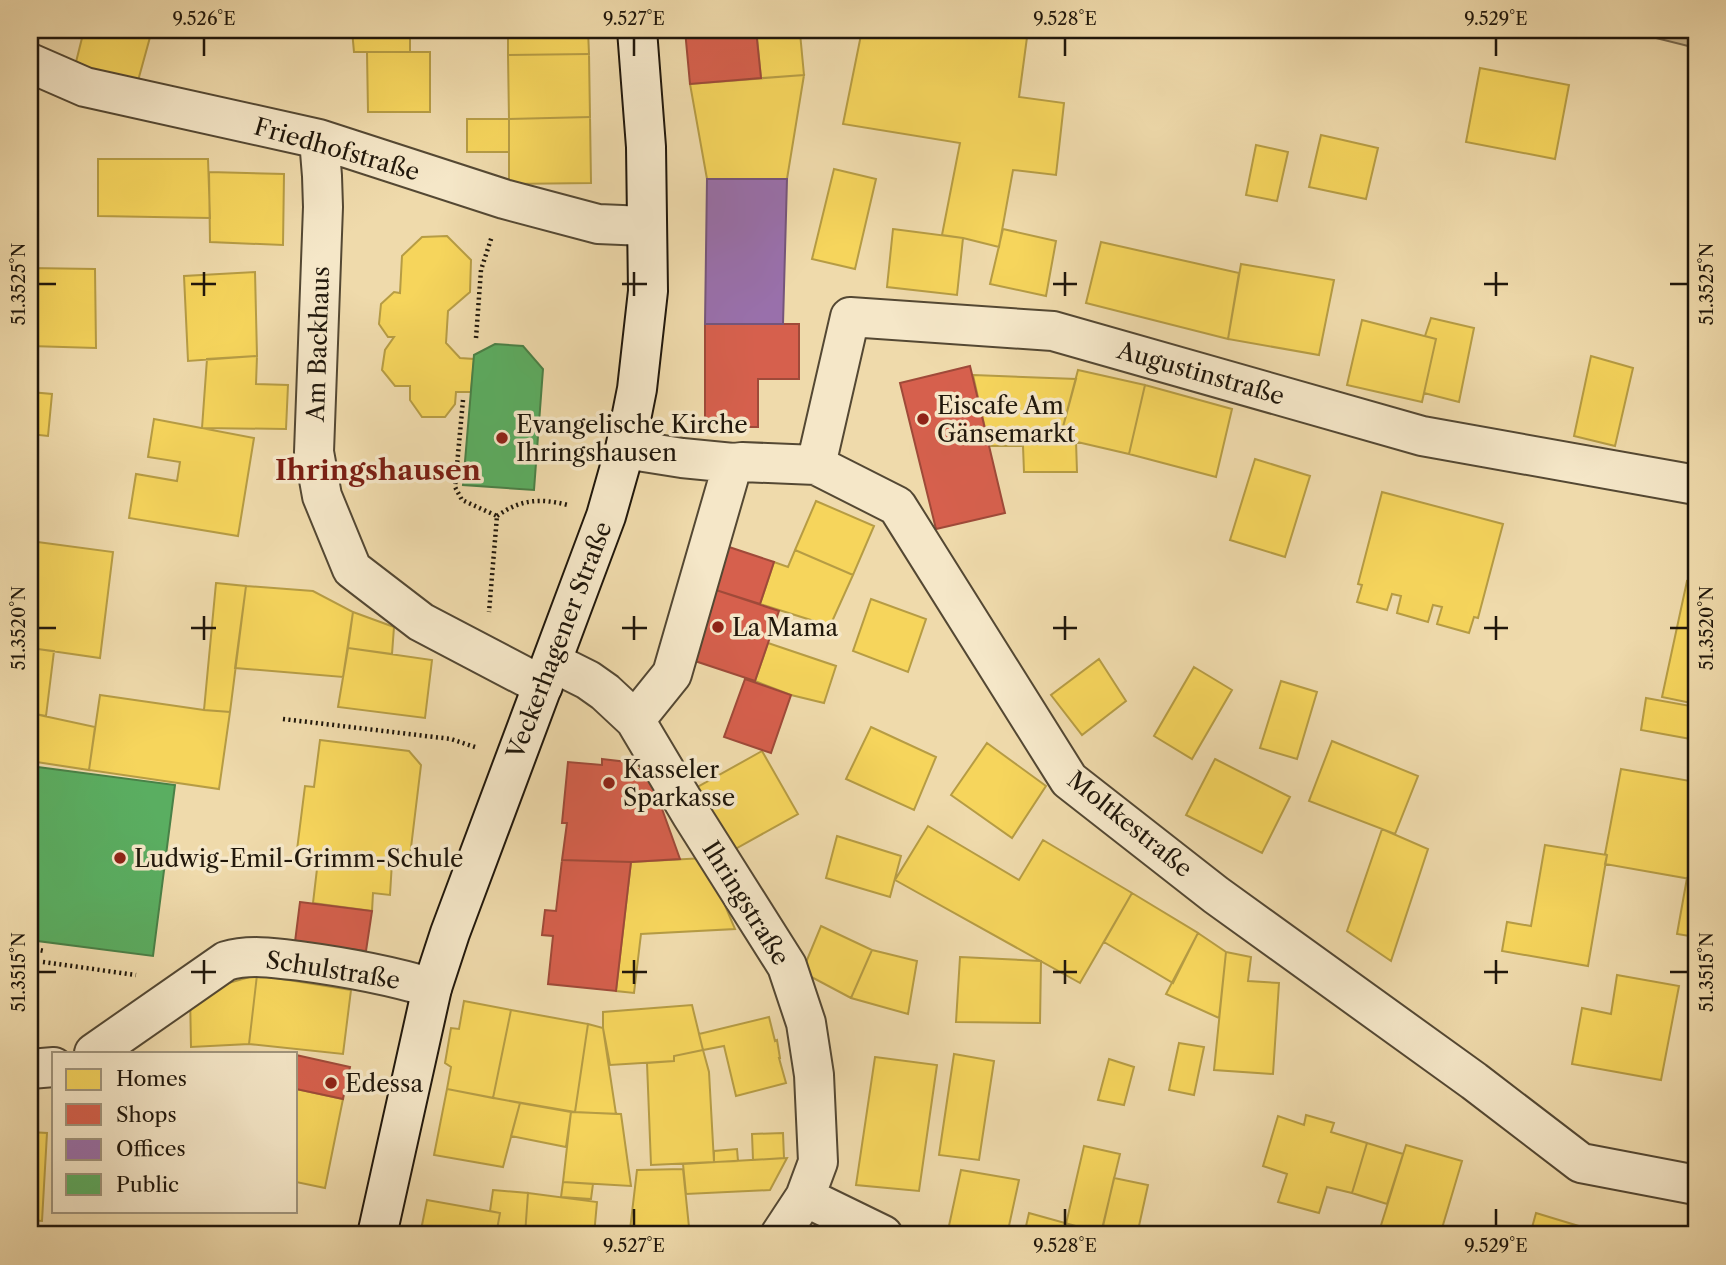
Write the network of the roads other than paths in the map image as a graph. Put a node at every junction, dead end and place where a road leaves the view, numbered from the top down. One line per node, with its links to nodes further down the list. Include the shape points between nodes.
1 (637, 30): 4 (street, Veckerhagener Straße, via 646,147)
2 (30, 63): 3 (street, Friedhofstraße, via 85,87)
3 (319, 139): 4 (street, Friedhofstraße, via 504,199 598,224); 9 (street, Am Backhaus, via 323,207 314,452 322,496 352,569 421,622)
4 (646, 226): 5 (street, Veckerhagener Straße, via 648,291)
5 (625, 449): 6 (street, Moltkestraße); 9 (street, Veckerhagener Straße, via 606,516)
6 (733, 463): 7 (street, Moltkestraße); 10 (street, via 672,674)
7 (816, 465): 8 (street, Augustinstraße, via 850,317 1053,331 1422,436); 15 (street, Moltkestraße, via 897,506 1069,780 1216,895 1581,1163)
8 (1696, 485)
9 (548, 674): 10 (street, Ihringstraße, via 588,680); 11 (street, Veckerhagener Straße)
10 (635, 720): 16 (street, Ihringstraße, via 787,966 806,1023 814,1075 818,1162)
11 (432, 988): 12 (street, Schulstraße, via 333,965 237,957); 17 (street, Veckerhagener Straße)
12 (95, 1052)
13 (52, 1067): 14 (street)
14 (30, 1069)
15 (1696, 1185)
16 (804, 1198): 18 (street, Ihringstraße); 19 (street)
17 (377, 1235)
18 (780, 1235)
19 (883, 1235)

